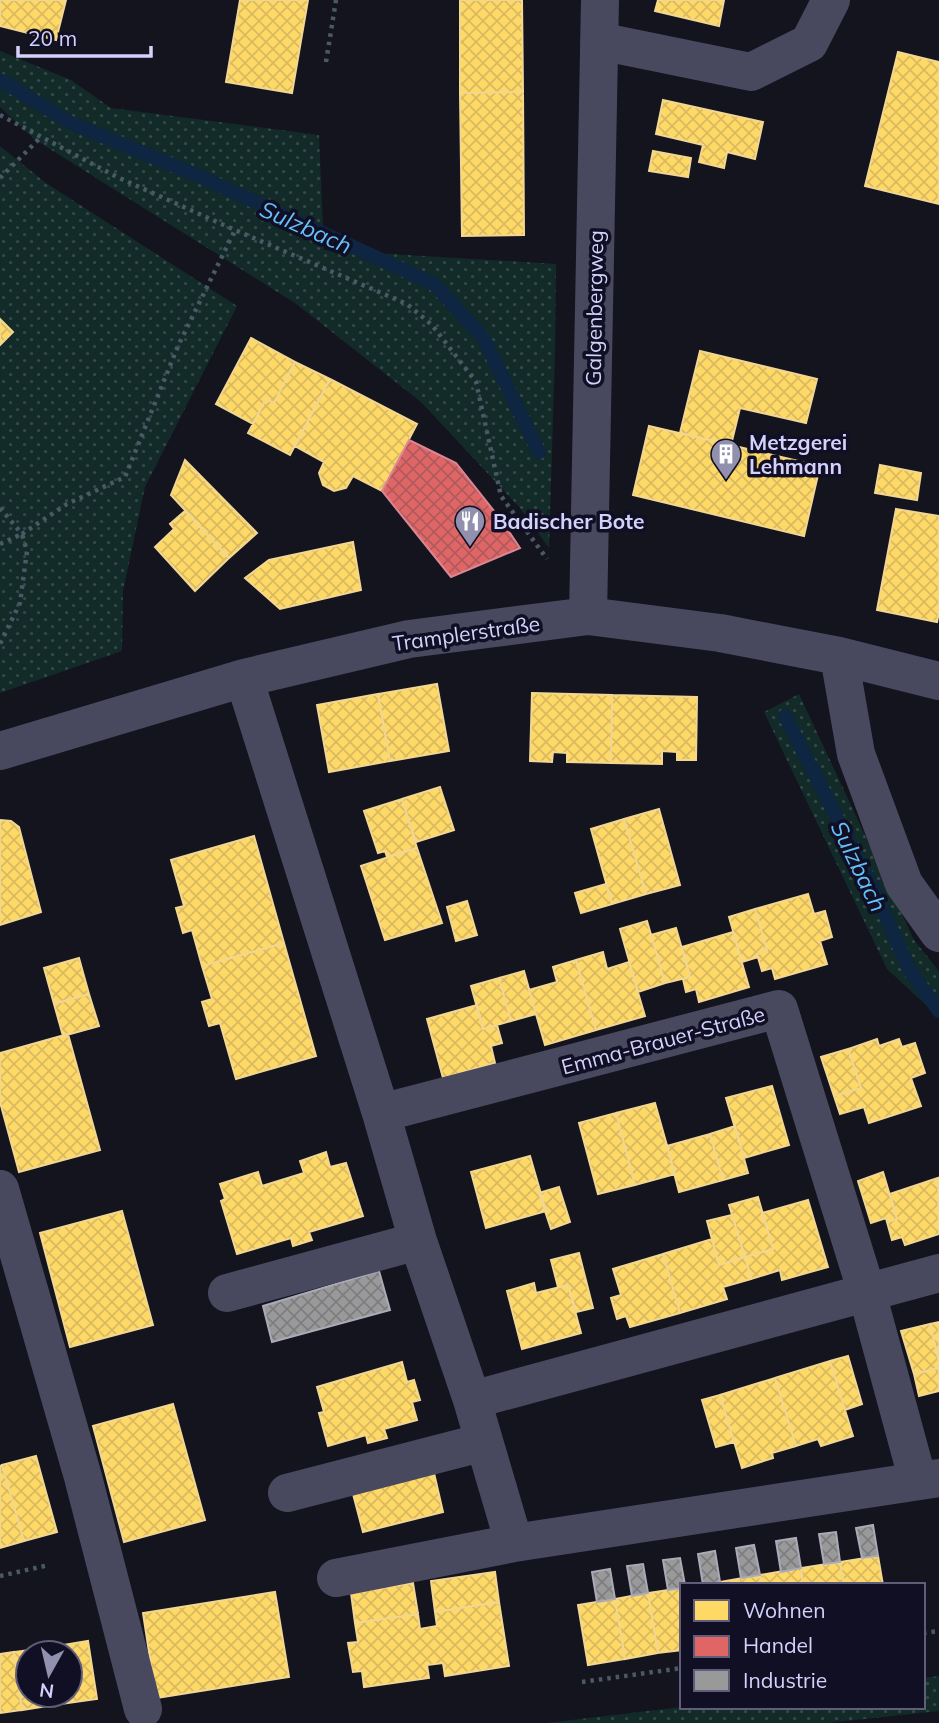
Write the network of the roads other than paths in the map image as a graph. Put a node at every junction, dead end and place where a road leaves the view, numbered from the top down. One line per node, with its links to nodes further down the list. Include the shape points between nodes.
1 (600, 0): 3 (street, Galgenbergweg)
2 (831, 0): 3 (street, via 809,43 751,72)
3 (599, 41): 4 (street, Galgenbergweg)
4 (588, 616): 5 (street, Tramplerstraße, via 720,633); 6 (street, Tramplerstraße, via 409,639)
5 (839, 656): 7 (street, Tramplerstraße); 9 (street, via 856,754 904,884)
6 (244, 678): 8 (street, Tramplerstraße); 10 (street)
7 (939, 681)
8 (0, 751)
9 (939, 933)
10 (381, 1113): 12 (street); 15 (street, Emma-Brauer-Straße, via 779,1009)
11 (0, 1189): 22 (street)
12 (418, 1241): 14 (street); 16 (street)
13 (939, 1273): 15 (street)
14 (227, 1293)
15 (867, 1293): 16 (street); 18 (street, Emma-Brauer-Straße)
16 (472, 1400): 17 (street)
17 (484, 1442): 19 (street); 20 (street)
18 (928, 1479): 20 (street, Emma-Brauer-Straße)
19 (287, 1493)
20 (514, 1543): 21 (street, Emma-Brauer-Straße)
21 (336, 1578)
22 (143, 1709)

